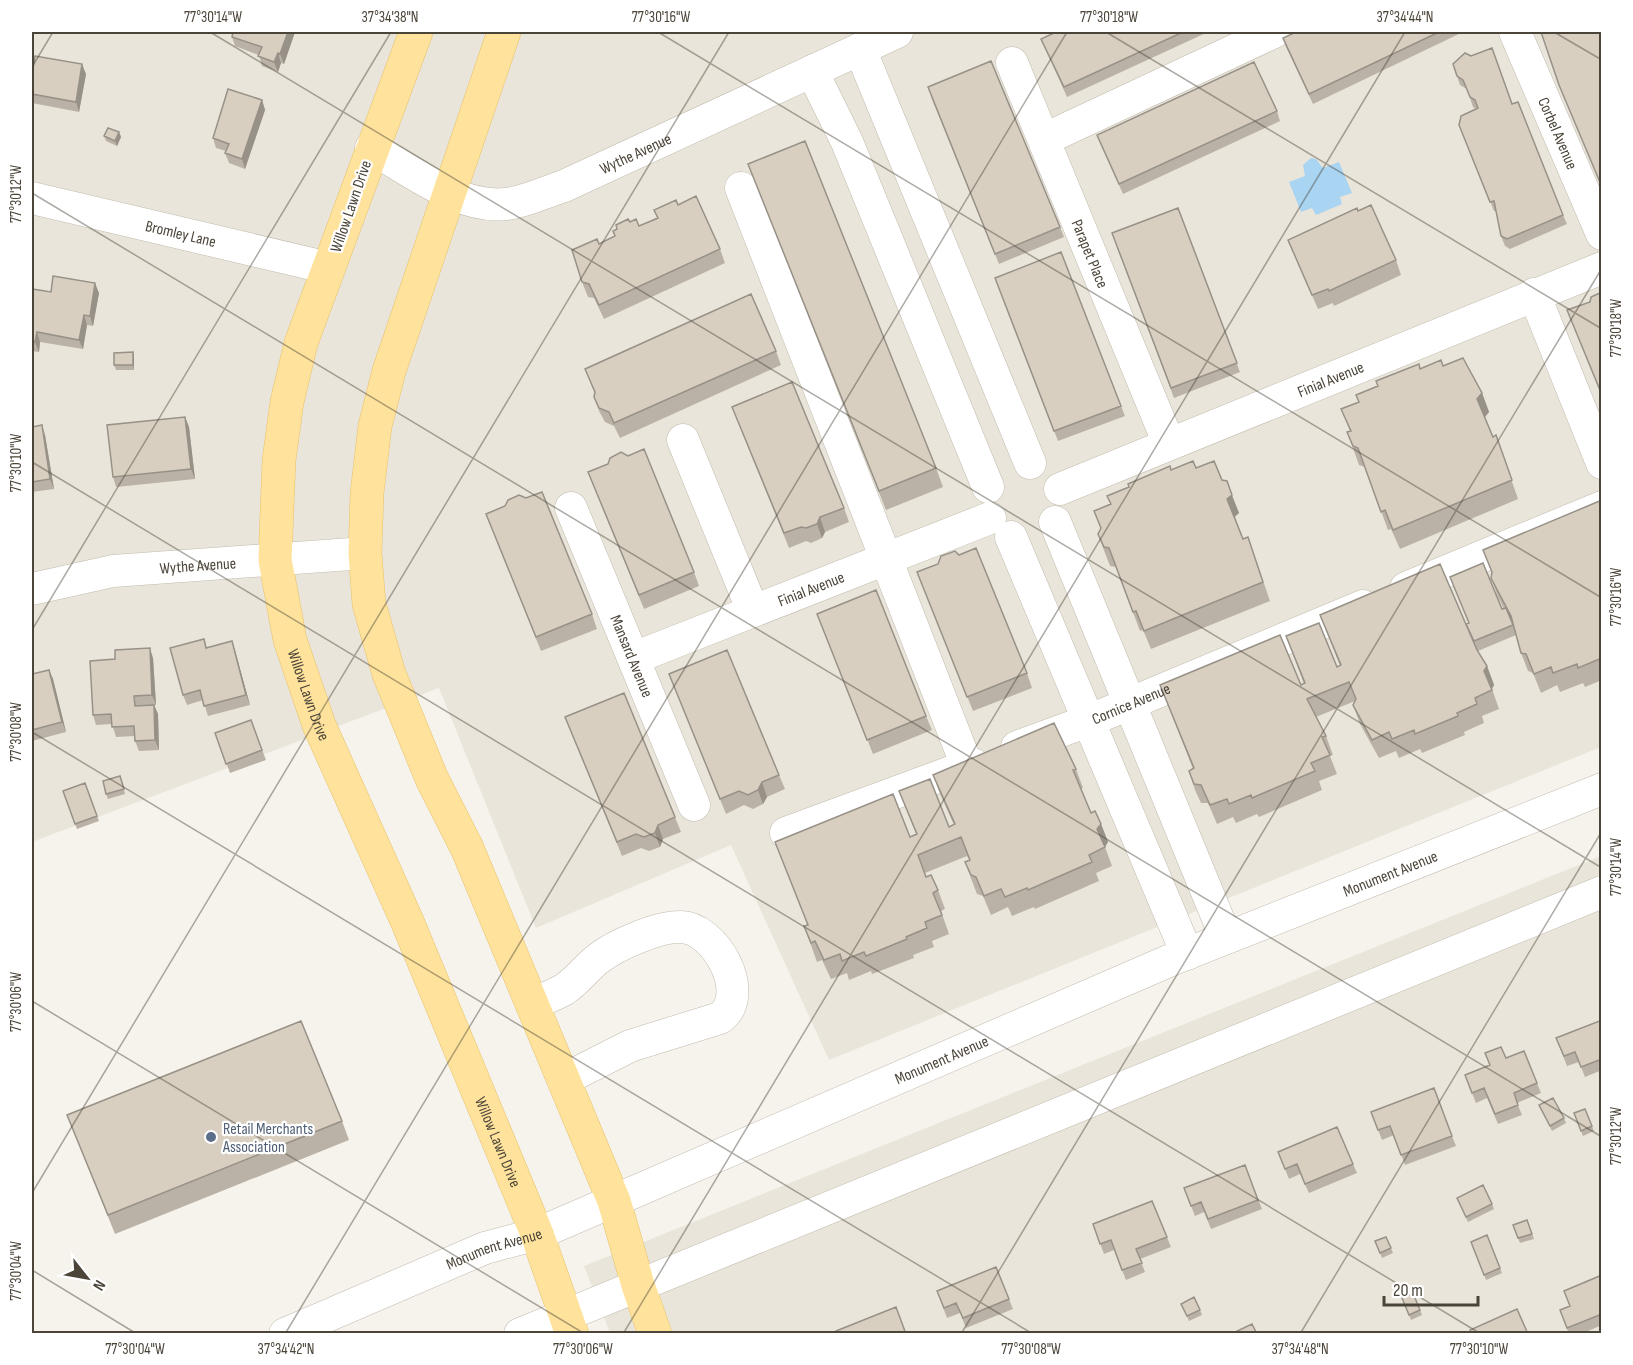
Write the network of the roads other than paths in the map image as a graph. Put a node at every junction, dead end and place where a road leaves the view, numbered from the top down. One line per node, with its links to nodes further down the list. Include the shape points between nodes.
1 (416, 32): 10 (main road, Willow Lawn Drive)
2 (504, 32): 12 (main road)
3 (897, 32): 6 (street, Wythe Avenue)
4 (1274, 32): 9 (street)
5 (1515, 32): 14 (street, Corbel Avenue)
6 (860, 49): 8 (street, Wythe Avenue); 20 (street)
7 (1012, 63): 9 (street, Parapet Place)
8 (812, 71): 12 (street, Wythe Avenue, via 564,186 508,204 486,205); 22 (street, via 847,142)
9 (1045, 139): 19 (street, Parapet Place)
10 (371, 147): 12 (street, Wythe Avenue); 15 (main road, Willow Lawn Drive)
11 (741, 188): 29 (street)
12 (450, 192): 28 (main road, via 388,371 375,426)
13 (32, 198): 15 (street, Bromley Lane)
14 (1602, 234)
15 (329, 268): 30 (main road, Willow Lawn Drive, via 301,342 287,402 279,460)
16 (1602, 268): 17 (street, Finial Avenue)
17 (1534, 294): 19 (street, Finial Avenue); 21 (street)
18 (683, 440): 32 (street)
19 (1169, 444): 23 (street, Finial Avenue)
20 (1030, 463): 22 (street, via 1005,467); 23 (street, via 1048,472)
21 (1602, 463)
22 (988, 487): 27 (street, via 986,508)
23 (1060, 489): 26 (street, via 1062,500)
24 (571, 507): 33 (street, Mansard Avenue)
25 (1602, 507): 34 (street, Cornice Avenue)
26 (1056, 522): 27 (street, via 1036,537); 34 (street)
27 (1000, 528): 29 (street, Finial Avenue); 35 (street)
28 (365, 553): 30 (street, Wythe Avenue); 43 (main road, via 369,604 389,674)
29 (886, 559): 32 (street, Finial Avenue); 36 (street)
30 (275, 560): 31 (street, Wythe Avenue, via 113,571); 46 (main road, Willow Lawn Drive, via 291,640 319,725 407,921)
31 (32, 589)
32 (753, 611): 33 (street, Finial Avenue)
33 (634, 658): 38 (street, Mansard Avenue)
34 (1129, 703): 35 (street, Cornice Avenue); 41 (street)
35 (1088, 721): 36 (street, Cornice Avenue); 42 (street)
36 (967, 766): 39 (street, Cornice Avenue)
37 (1602, 789): 41 (street, Monument Avenue)
38 (694, 805)
39 (786, 833)
40 (1602, 892): 47 (street)
41 (1226, 938): 42 (street, Monument Avenue)
42 (1187, 954): 45 (street, Monument Avenue)
43 (532, 1004): 44 (main road); 44 (street, via 566,988 608,951 669,927 696,931 714,947 728,970 733,998 728,1013 630,1046)
44 (563, 1080): 45 (main road)
45 (614, 1201): 46 (street, Monument Avenue); 47 (main road)
46 (537, 1234): 48 (main road, Willow Lawn Drive); 49 (street, Monument Avenue, via 485,1248)
47 (638, 1285): 48 (street); 51 (main road)
48 (568, 1324): 50 (street)
49 (285, 1334)
50 (520, 1334)
51 (655, 1334)

